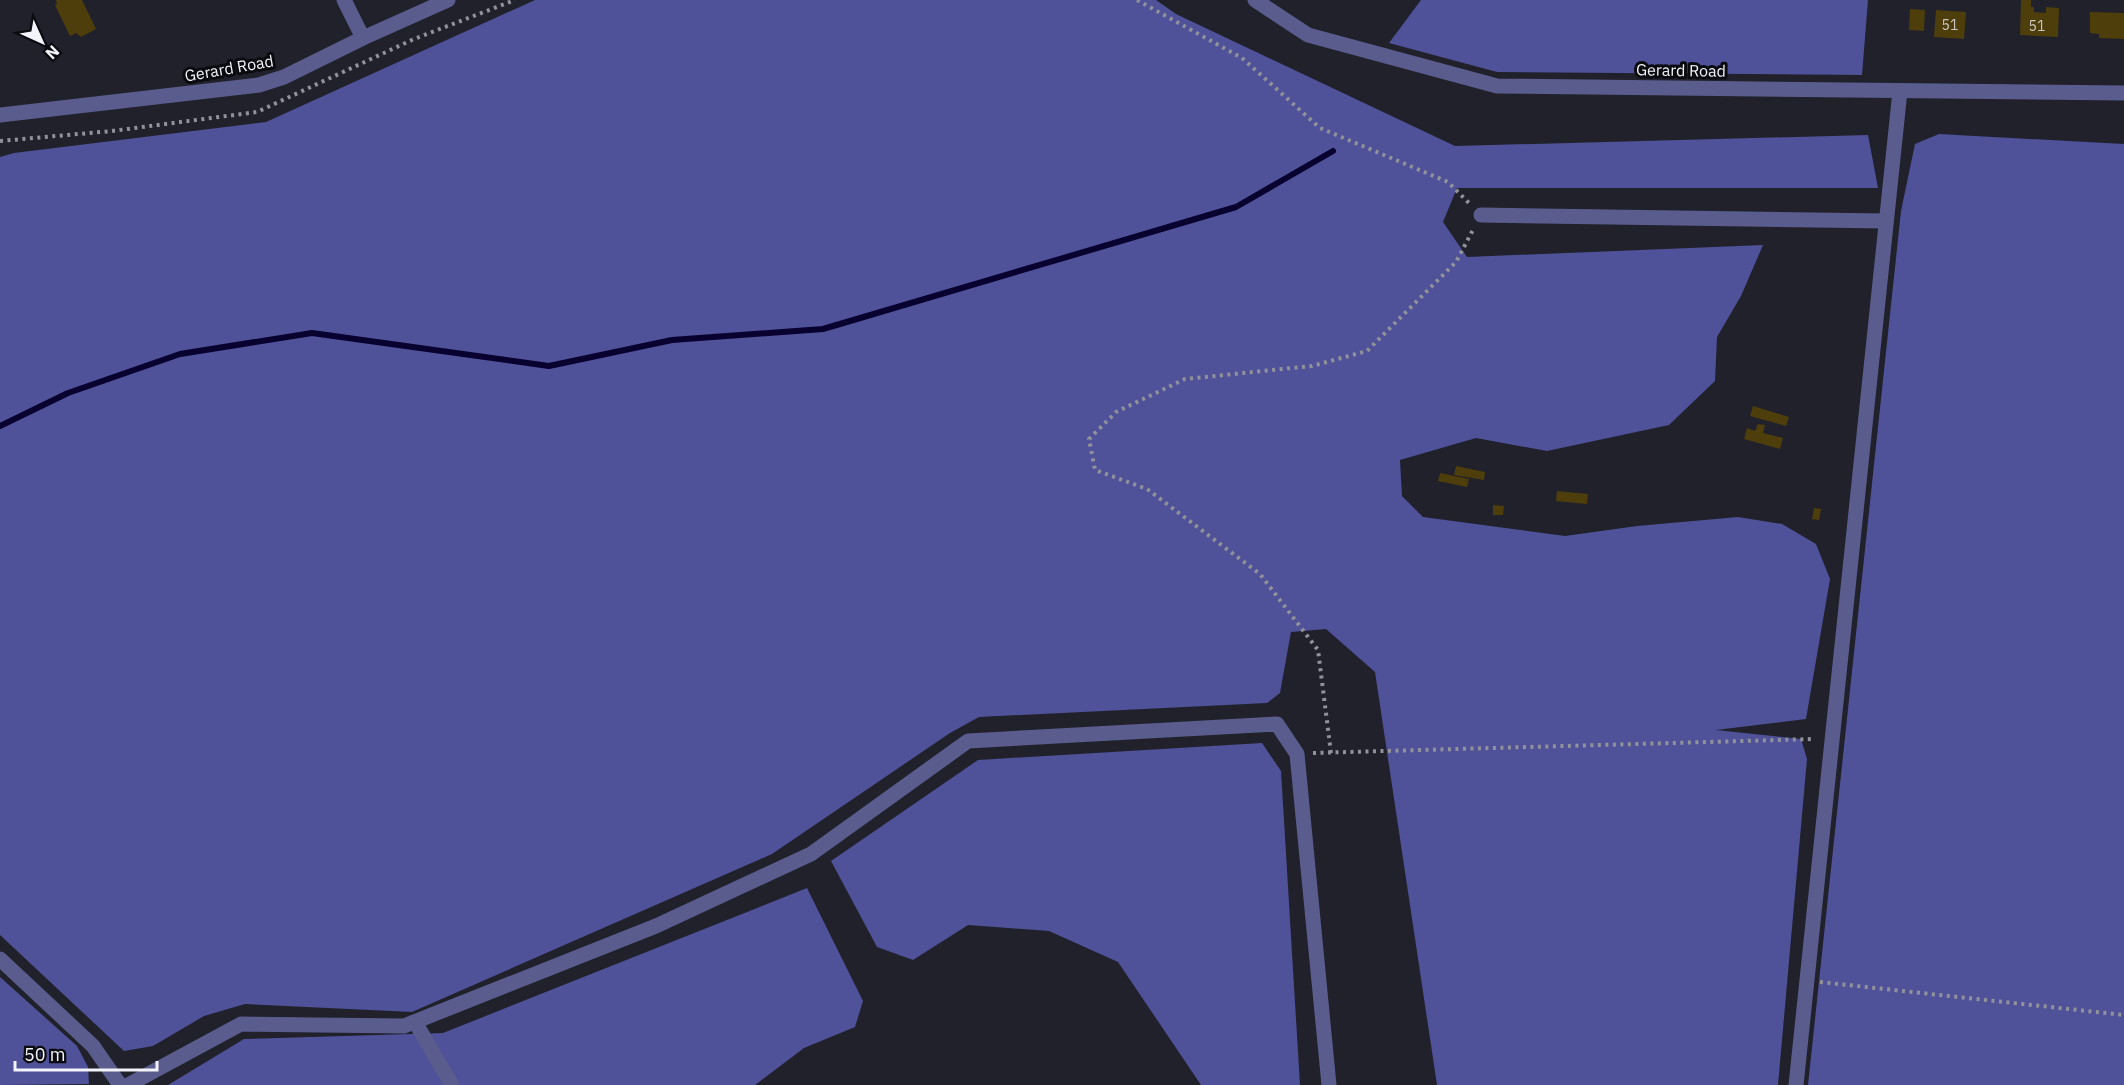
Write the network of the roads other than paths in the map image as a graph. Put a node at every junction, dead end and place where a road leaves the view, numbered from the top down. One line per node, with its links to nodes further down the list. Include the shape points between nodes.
1 (344, 0): 4 (street)
2 (448, 0): 4 (street, Gerard Road)
3 (1255, 0): 5 (street, Gerard Road, via 1308,35 1497,86)
4 (363, 38): 7 (street, Gerard Road, via 284,77 259,85)
5 (1900, 91): 6 (street, Gerard Road); 9 (street)
6 (2124, 93)
7 (0, 115)
8 (1481, 215): 9 (street)
9 (1887, 221): 16 (street)
10 (0, 959): 12 (street, via 93,1046)
11 (415, 1022): 13 (street, via 404,1026 241,1024); 14 (street); 15 (street, via 656,926 811,854 968,741 1277,724 1297,754)
12 (120, 1085)
13 (129, 1085)
14 (452, 1085)
15 (1329, 1085)
16 (1796, 1085)

